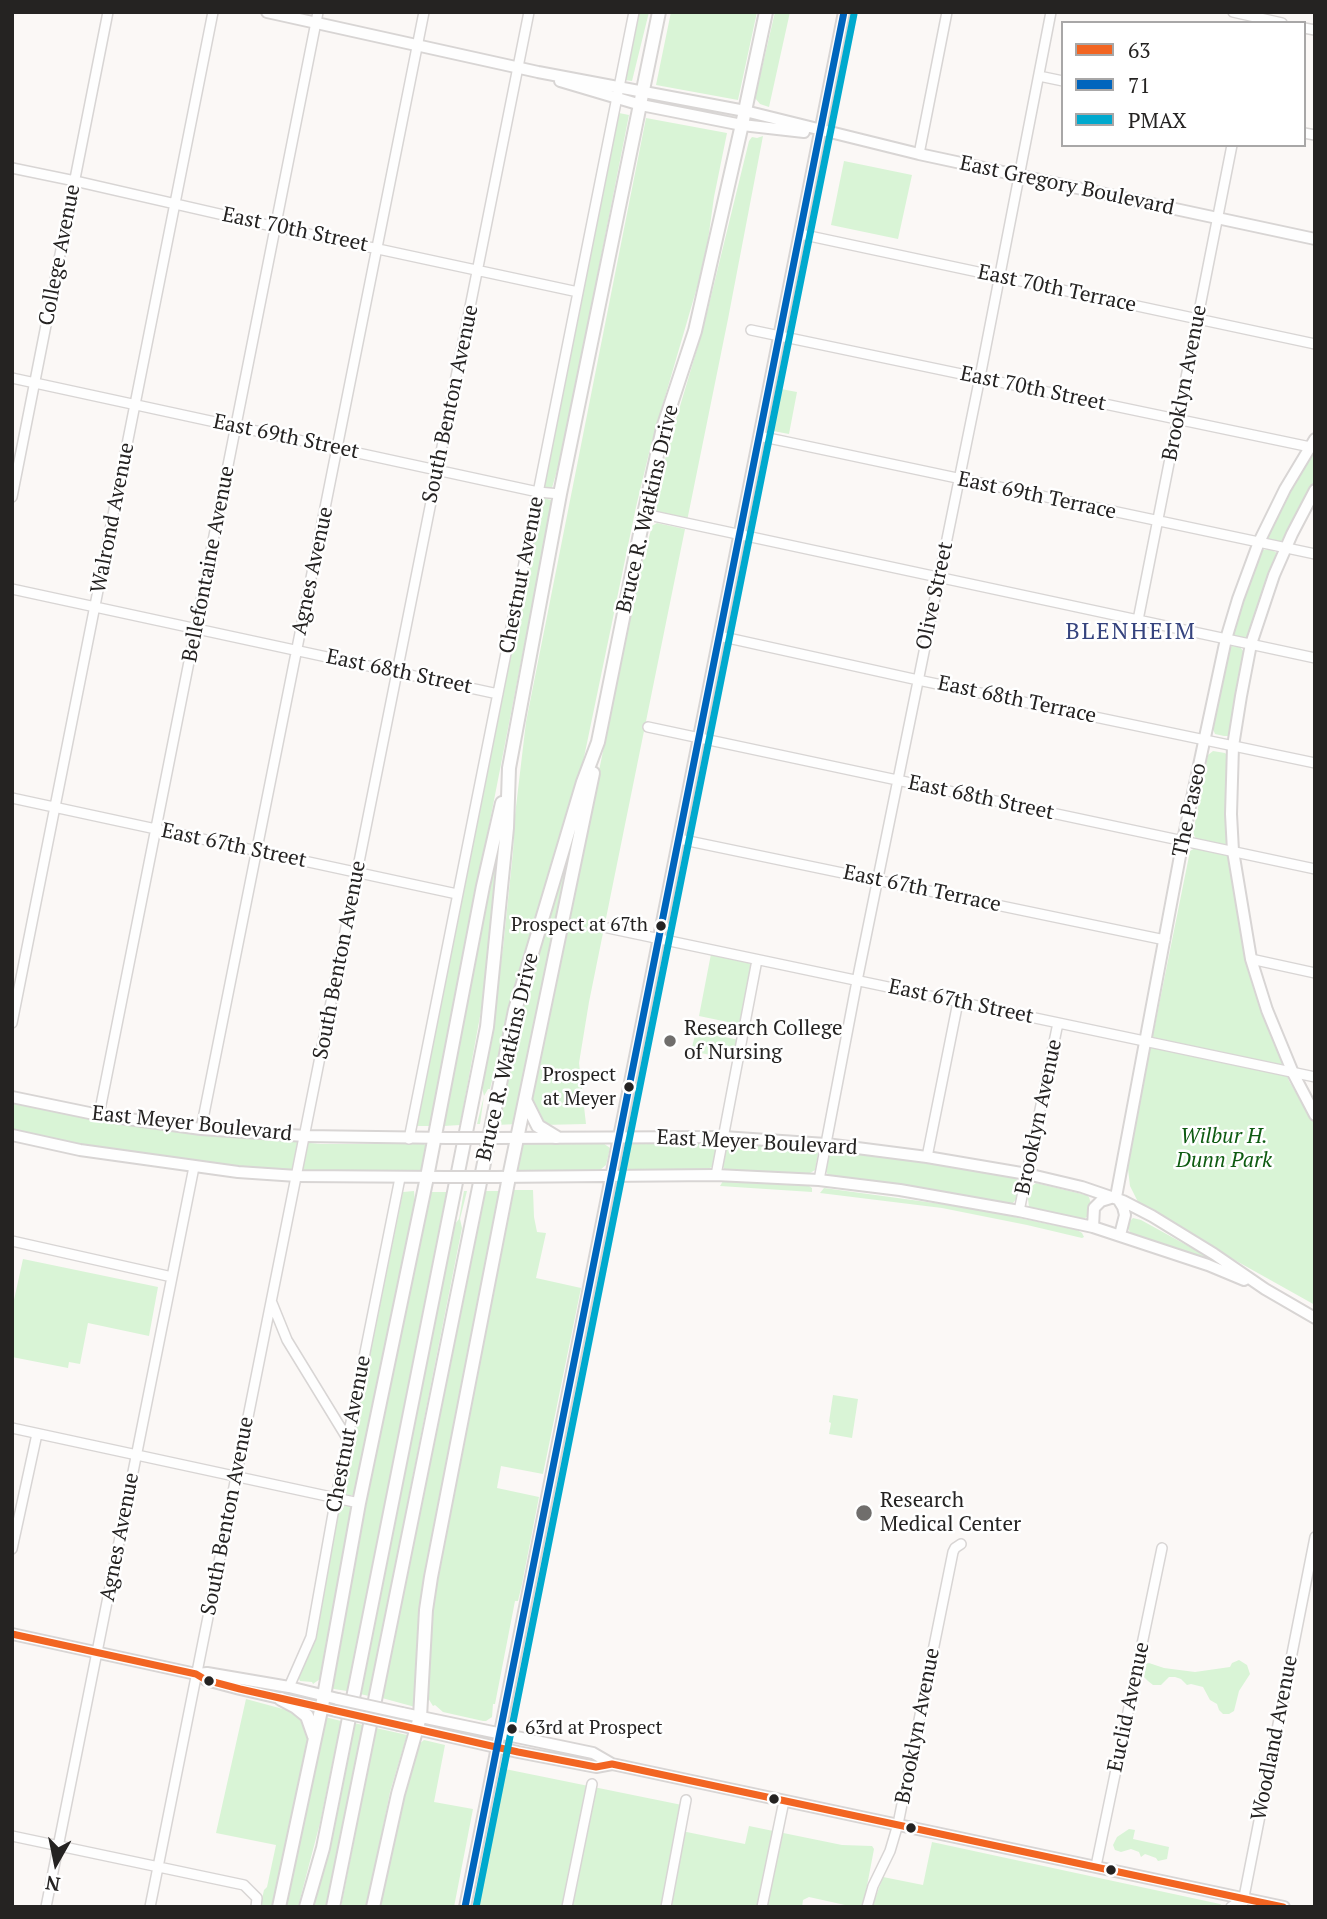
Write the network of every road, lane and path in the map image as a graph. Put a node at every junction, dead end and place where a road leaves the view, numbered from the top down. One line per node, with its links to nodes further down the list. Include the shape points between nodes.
1 (108, 12): 31 (street, College Avenue)
2 (213, 12): 32 (street, Walrond Avenue)
3 (267, 12): 14 (main road, East Gregory Boulevard)
4 (424, 12): 15 (street, Agnes Avenue)
5 (529, 12): 16 (street, South Benton Avenue)
6 (634, 12): 20 (street, Chestnut Avenue)
7 (659, 12): 21 (highway, Bruce R. Watkins Drive)
8 (766, 12): 24 (highway, Bruce R. Watkins Drive)
9 (844, 12): 26 (main road)
10 (947, 12): 28 (street)
11 (1051, 12): 18 (street, Olive Street)
12 (1233, 12): 13 (street)
13 (1257, 17)
14 (317, 18): 15 (main road, East Gregory Boulevard); 34 (street, Bellefontaine Avenue)
15 (417, 46): 16 (main road, East Gregory Boulevard); 37 (street, Agnes Avenue)
16 (518, 68): 17 (main road, East Gregory Boulevard); 38 (street, South Benton Avenue)
17 (538, 72): 20 (main road, East Gregory Boulevard); 22 (main road, East Gregory Boulevard)
18 (1039, 76): 19 (street); 30 (street, Olive Street)
19 (1061, 81)
20 (620, 87): 21 (main road, East Gregory Boulevard); 22 (street, Chestnut Avenue)
21 (643, 92): 23 (highway, Bruce R. Watkins Drive); 24 (main road, East Gregory Boulevard)
22 (618, 99): 23 (main road, East Gregory Boulevard); 40 (street, Chestnut Avenue)
23 (641, 105): 25 (main road, East Gregory Boulevard); 58 (highway, Bruce R. Watkins Drive)
24 (745, 111): 25 (highway, Bruce R. Watkins Drive); 26 (main road, East Gregory Boulevard)
25 (742, 125): 26 (main road, East Gregory Boulevard); 60 (highway, Bruce R. Watkins Drive, via 695,331 663,428)
26 (820, 131): 28 (main road, East Gregory Boulevard); 35 (main road)
27 (1232, 147): 33 (street, Brooklyn Avenue)
28 (919, 154): 30 (main road, East Gregory Boulevard)
29 (12, 168): 31 (street, East 70th Street)
30 (1019, 176): 33 (main road, East Gregory Boulevard); 39 (street, Olive Street)
31 (75, 181): 32 (street, East 70th Street); 47 (street, College Avenue)
32 (174, 204): 34 (street, East 70th Street); 48 (street, Walrond Avenue)
33 (1218, 219): 36 (main road, East Gregory Boulevard); 41 (street, Brooklyn Avenue)
34 (276, 228): 37 (street, East 70th Street); 50 (street, Bellefontaine Avenue)
35 (800, 234): 39 (street, East 70th Terrace); 43 (main road)
36 (1315, 239)
37 (376, 248): 38 (street, East 70th Street); 53 (street, Agnes Avenue)
38 (478, 270): 40 (street, East 70th Street); 54 (street, South Benton Avenue)
39 (999, 277): 41 (street, East 70th Terrace); 46 (street, Olive Street)
40 (578, 292): 57 (street, Chestnut Avenue)
41 (1198, 319): 44 (street, East 70th Terrace); 49 (street, Brooklyn Avenue)
42 (751, 330): 43 (street, East 70th Street)
43 (779, 336): 46 (street, East 70th Street); 51 (main road)
44 (1315, 344)
45 (12, 377): 47 (street, East 69th Street)
46 (980, 378): 49 (street, East 70th Street); 55 (street, Olive Street)
47 (35, 383): 48 (street, East 69th Street); 59 (street, College Avenue)
48 (136, 404): 50 (street, East 69th Street); 68 (street, Walrond Avenue)
49 (1178, 420): 52 (street, East 70th Street); 61 (street, Brooklyn Avenue)
50 (236, 426): 53 (street, East 69th Street); 70 (street, Bellefontaine Avenue)
51 (759, 436): 55 (street, East 69th Terrace); 62 (main road)
52 (1313, 445): 63 (main road, The Paseo)
53 (337, 449): 54 (street, East 69th Street); 74 (street, Agnes Avenue)
54 (437, 470): 57 (street, East 69th Street); 76 (street, South Benton Avenue)
55 (959, 479): 61 (street, East 69th Terrace); 66 (street, Olive Street)
56 (1315, 489): 64 (main road, The Paseo)
57 (538, 492): 58 (street, East 69th Street); 78 (street, Chestnut Avenue)
58 (560, 494): 85 (highway, Bruce R. Watkins Drive)
59 (12, 497)
60 (644, 514): 62 (street); 82 (highway, Bruce R. Watkins Drive)
61 (1158, 522): 63 (street, East 69th Terrace); 69 (street, Brooklyn Avenue)
62 (739, 536): 66 (street); 71 (main road)
63 (1259, 542): 64 (street, East 69th Terrace); 72 (main road, The Paseo)
64 (1285, 548): 65 (street, East 69th Terrace); 73 (main road, The Paseo)
65 (1315, 554)
66 (939, 578): 69 (street); 77 (street, Olive Street)
67 (12, 589): 68 (street, East 68th Street)
68 (95, 607): 70 (street, East 68th Street); 88 (street, Walrond Avenue)
69 (1138, 621): 72 (street)
70 (196, 628): 74 (street, East 68th Street); 89 (street, Bellefontaine Avenue)
71 (719, 636): 77 (street, East 68th Terrace); 80 (main road)
72 (1226, 639): 73 (street); 81 (main road, The Paseo)
73 (1251, 644): 75 (street); 83 (main road, The Paseo)
74 (296, 650): 76 (street, East 68th Street); 92 (street, Agnes Avenue)
75 (1315, 658)
76 (397, 673): 78 (street, East 68th Street); 95 (street, South Benton Avenue)
77 (918, 680): 81 (street, East 68th Terrace); 86 (street, Olive Street)
78 (498, 694): 97 (street, Chestnut Avenue)
79 (648, 727): 80 (street, East 68th Street)
80 (698, 737): 86 (street, East 68th Street); 90 (main road)
81 (1205, 739): 83 (street, East 68th Terrace); 91 (main road, The Paseo)
82 (598, 742): 112 (highway); 181 (highway, Bruce R. Watkins Drive, via 515,1010)
83 (1233, 746): 84 (street, East 68th Terrace); 93 (main road, The Paseo)
84 (1315, 763)
85 (509, 768): 120 (highway); 180 (highway, Bruce R. Watkins Drive, via 487,1027 323,1847)
86 (898, 780): 91 (street, East 68th Street); 96 (street, Olive Street)
87 (12, 798): 88 (street, East 67th Street)
88 (55, 807): 89 (street, East 67th Street); 106 (street, Walrond Avenue)
89 (157, 829): 92 (street, East 67th Street); 113 (street, Bellefontaine Avenue)
90 (679, 839): 96 (street, East 67th Terrace); 99 (main road)
91 (1183, 840): 93 (street, East 68th Street); 100 (main road, The Paseo)
92 (256, 850): 95 (street, East 67th Street); 115 (street, Agnes Avenue)
93 (1233, 851): 94 (street, East 68th Street); 101 (main road, The Paseo)
94 (1315, 869)
95 (357, 873): 97 (street, East 67th Street); 117 (street, South Benton Avenue)
96 (878, 880): 100 (street, East 67th Terrace); 104 (street, Olive Street)
97 (457, 894): 123 (street, Chestnut Avenue)
98 (608, 928): 99 (street, East 67th Street)
99 (658, 939): 102 (street, East 67th Street); 119 (main road)
100 (1165, 940): 108 (main road, The Paseo)
101 (1251, 959): 103 (street); 109 (main road, The Paseo)
102 (757, 960): 104 (street, East 67th Street); 122 (street)
103 (1315, 973)
104 (857, 981): 105 (street, East 67th Street); 124 (street, Olive Street)
105 (958, 1002): 107 (street, East 67th Street); 125 (street)
106 (12, 1023)
107 (1058, 1023): 108 (street, East 67th Street); 127 (street, Brooklyn Avenue)
108 (1146, 1041): 109 (street, East 67th Street); 135 (main road, The Paseo)
109 (1293, 1073): 110 (street, East 67th Street); 114 (main road, The Paseo)
110 (1315, 1077)
111 (12, 1097): 113 (main road, East Meyer Boulevard)
112 (526, 1101): 118 (highway, via 538,1126); 121 (highway)
113 (99, 1115): 115 (main road, East Meyer Boulevard)
114 (1315, 1115)
115 (201, 1129): 117 (main road, East Meyer Boulevard)
116 (12, 1135): 126 (main road, East Meyer Boulevard)
117 (305, 1136): 123 (main road, East Meyer Boulevard); 130 (street, South Benton Avenue)
118 (556, 1137): 119 (main road, East Meyer Boulevard); 121 (main road, East Meyer Boulevard)
119 (618, 1137): 122 (main road, East Meyer Boulevard); 128 (main road)
120 (434, 1138): 121 (main road, East Meyer Boulevard, bridge); 123 (main road, East Meyer Boulevard); 131 (highway)
121 (518, 1138): 132 (highway)
122 (723, 1138): 124 (main road, East Meyer Boulevard); 129 (street)
123 (409, 1139)
124 (825, 1144): 125 (main road, East Meyer Boulevard); 134 (street, Olive Street)
125 (927, 1157): 127 (main road, East Meyer Boulevard)
126 (194, 1167): 130 (main road, East Meyer Boulevard); 140 (street, Agnes Avenue)
127 (1027, 1174): 135 (main road, East Meyer Boulevard); 136 (street, Brooklyn Avenue)
128 (611, 1175): 129 (main road, East Meyer Boulevard); 132 (main road, East Meyer Boulevard); 163 (main road)
129 (716, 1175): 134 (main road, East Meyer Boulevard)
130 (297, 1176): 133 (main road, East Meyer Boulevard); 142 (street, South Benton Avenue)
131 (427, 1177): 132 (main road, East Meyer Boulevard, bridge); 133 (main road, East Meyer Boulevard); 150 (highway)
132 (509, 1177): 162 (highway, via 431,1577)
133 (400, 1178): 146 (street, Chestnut Avenue)
134 (819, 1180): 136 (main road, East Meyer Boulevard)
135 (1116, 1197): 137 (main road, via 1097,1204); 138 (main road, via 1125,1215); 141 (main road, East Meyer Boulevard)
136 (1019, 1211): 137 (main road, East Meyer Boulevard)
137 (1093, 1227): 138 (main road)
138 (1120, 1235): 141 (main road, East Meyer Boulevard)
139 (12, 1241): 140 (street)
140 (172, 1278): 147 (street, Agnes Avenue)
141 (1265, 1289): 143 (main road, East Meyer Boulevard)
142 (272, 1301): 146 (street, via 287,1340); 148 (street, South Benton Avenue)
143 (1315, 1318)
144 (12, 1428): 145 (street)
145 (37, 1434): 147 (street); 154 (street)
146 (348, 1438): 149 (street, Chestnut Avenue)
147 (136, 1455): 148 (street); 156 (street, Agnes Avenue)
148 (237, 1476): 149 (street); 157 (street, South Benton Avenue)
149 (336, 1497): 150 (street); 158 (street, Chestnut Avenue, via 311,1637)
150 (359, 1503): 160 (highway)
151 (1315, 1538): 175 (street, Woodland Avenue)
152 (961, 1544): 170 (street, Brooklyn Avenue, via 953,1552)
153 (1163, 1548): 173 (street, Euclid Avenue)
154 (12, 1549)
155 (12, 1634): 156 (main road)
156 (96, 1652): 157 (main road); 172 (street, Agnes Avenue)
157 (196, 1674): 158 (main road); 159 (main road); 174 (street, South Benton Avenue)
158 (289, 1687): 160 (main road)
159 (281, 1699): 160 (main road); 164 (highway, via 307,1716)
160 (322, 1702): 161 (main road); 164 (highway)
161 (337, 1705): 162 (main road, bridge, via 399,1725); 162 (main road, bridge, via 402,1713)
162 (418, 1723): 163 (main road); 165 (main road); 182 (highway)
163 (500, 1732): 165 (main road); 166 (main road, via 593,1753)
164 (314, 1736): 179 (highway)
165 (497, 1746): 166 (main road, via 596,1768); 183 (main road)
166 (612, 1764): 169 (main road)
167 (592, 1784): 184 (street)
168 (686, 1800): 185 (street)
169 (784, 1801): 170 (main road); 186 (street)
170 (898, 1824): 173 (main road); 187 (street, Brooklyn Avenue)
171 (12, 1836): 172 (street)
172 (58, 1846): 174 (street); 176 (street, Agnes Avenue)
173 (1096, 1866): 175 (main road)
174 (158, 1867): 177 (street, South Benton Avenue); 178 (street, via 244,1885 257,1898)
175 (1243, 1902): 188 (street); 189 (main road)
176 (46, 1907)
177 (150, 1907)
178 (256, 1907)
179 (279, 1907)
180 (306, 1907)
181 (333, 1907)
182 (373, 1907)
183 (465, 1907)
184 (567, 1907)
185 (666, 1907)
186 (762, 1907)
187 (867, 1907)
188 (1231, 1907)
189 (1284, 1907)

